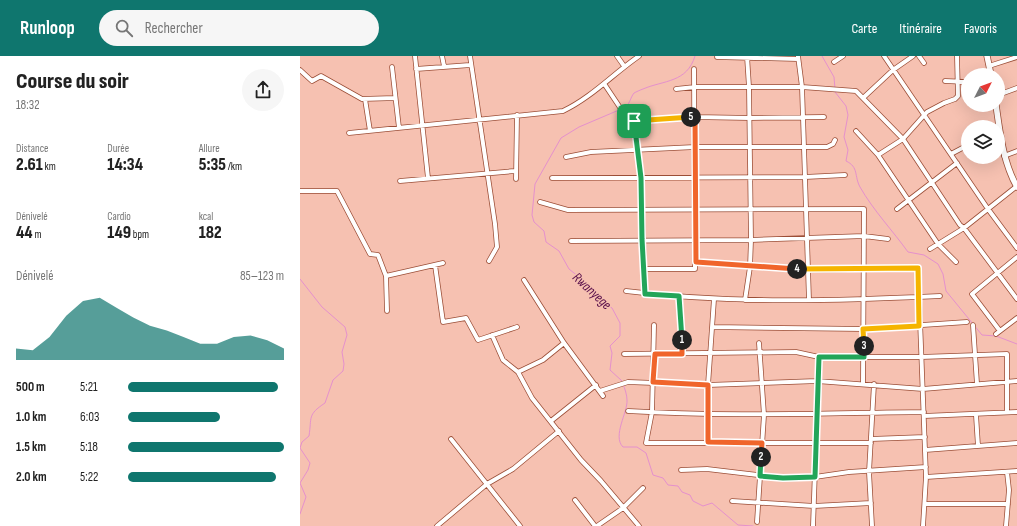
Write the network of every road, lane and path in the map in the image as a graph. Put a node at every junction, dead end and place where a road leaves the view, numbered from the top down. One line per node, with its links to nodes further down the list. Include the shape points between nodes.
1 (415, 56): 23 (street)
2 (442, 56): 19 (street)
3 (470, 56): 18 (street)
4 (617, 56): 20 (street)
5 (639, 56): 20 (street)
6 (843, 56): 16 (street)
7 (884, 56): 26 (street)
8 (913, 56): 26 (street)
9 (919, 56): 17 (street)
10 (957, 56): 28 (street)
11 (987, 56): 21 (street)
12 (717, 57): 13 (street)
13 (747, 57): 15 (street); 32 (street)
14 (1017, 57): 21 (street)
15 (798, 58): 33 (street)
16 (834, 62)
17 (924, 63)
18 (470, 65): 19 (street); 46 (street)
19 (444, 66): 23 (street)
20 (624, 66): 30 (street)
21 (989, 66)
22 (392, 67): 37 (street)
23 (416, 69): 48 (street)
24 (694, 69): 31 (street)
25 (300, 70): 39 (street, via 312,81 320,76)
26 (893, 70): 38 (street); 42 (street)
27 (945, 80): 28 (street)
28 (957, 81): 29 (street); 42 (street, via 958,96)
29 (961, 81)
30 (604, 85): 40 (street, via 577,104 563,110); 47 (street, via 621,109)
31 (695, 87): 32 (street); 35 (street); 41 (street)
32 (750, 87): 33 (street); 45 (street)
33 (802, 87): 38 (street, via 856,91); 43 (street)
34 (1017, 88): 36 (street)
35 (676, 89)
36 (1005, 92)
37 (395, 98): 39 (street); 49 (street)
38 (863, 98): 53 (street)
39 (365, 99): 50 (street)
40 (517, 115): 46 (street); 67 (street)
41 (695, 116): 45 (street); 47 (street); 55 (street)
42 (924, 116): 53 (street); 61 (street)
43 (802, 117): 44 (street); 45 (street); 56 (street)
44 (824, 117)
45 (750, 118): 57 (street)
46 (478, 119): 48 (street); 68 (street)
47 (634, 121): 59 (street)
48 (422, 125): 49 (street); 72 (street)
49 (399, 128): 50 (street)
50 (370, 131): 52 (street)
51 (856, 131): 62 (street)
52 (349, 133)
53 (903, 139): 62 (street); 78 (street)
54 (835, 140): 56 (street, via 828,147)
55 (695, 147): 57 (street); 59 (street); 75 (street)
56 (804, 147): 57 (street); 71 (street)
57 (750, 148): 70 (street)
58 (961, 148): 61 (street)
59 (638, 150): 64 (street, via 590,152); 74 (street)
60 (1017, 151): 63 (street)
61 (950, 154): 66 (street)
62 (878, 155): 81 (street)
63 (1005, 156)
64 (566, 157)
65 (1005, 159): 79 (street)
66 (957, 164): 78 (street); 87 (street)
67 (515, 171): 68 (street); 76 (street)
68 (487, 173): 72 (street); 101 (street, via 497,247)
69 (845, 175): 71 (street)
70 (751, 177): 71 (street); 75 (street); 83 (street)
71 (805, 177): 84 (street)
72 (428, 178): 77 (street)
73 (552, 178): 74 (street)
74 (641, 178): 75 (street); 88 (street)
75 (696, 178): 85 (street)
76 (516, 179)
77 (400, 181)
78 (931, 181): 81 (street); 89 (street)
79 (1016, 184): 87 (street)
80 (300, 191): 111 (street, via 337,192 370,254 378,255)
81 (909, 198): 86 (street); 97 (street)
82 (540, 202): 88 (street, via 568,210)
83 (751, 208): 84 (street); 85 (street); 95 (street)
84 (806, 208): 90 (street, via 864,209); 91 (street)
85 (695, 209): 88 (street); 93 (street)
86 (896, 209)
87 (988, 209): 89 (street); 98 (street)
88 (642, 210): 92 (street)
89 (964, 228): 97 (street); 110 (street)
90 (864, 236): 91 (street); 94 (street); 107 (street)
91 (807, 238): 95 (street); 109 (street)
92 (642, 239): 93 (street); 96 (street); 108 (street)
93 (694, 239): 95 (street); 102 (street)
94 (888, 239)
95 (751, 240): 106 (street)
96 (571, 241)
97 (938, 244): 99 (street); 103 (street)
98 (1017, 248)
99 (930, 249)
100 (1017, 257): 110 (street)
101 (489, 261)
102 (696, 262): 106 (street); 108 (street, via 695,269)
103 (956, 262)
104 (443, 263): 105 (street)
105 (436, 265): 111 (street); 132 (street, via 443,322 466,318 478,340)
106 (750, 266): 109 (street); 120 (street)
107 (862, 268): 109 (street); 117 (street, via 918,268); 122 (street)
108 (643, 269): 114 (street)
109 (807, 270): 121 (street)
110 (998, 274): 119 (street); 124 (street, via 972,294 998,332)
111 (386, 276): 123 (street)
112 (524, 280): 134 (street)
113 (626, 291): 114 (street)
114 (645, 294): 115 (street)
115 (679, 296): 118 (street); 138 (street)
116 (940, 296): 117 (street)
117 (918, 297): 122 (street); 128 (street)
118 (714, 298): 120 (street); 130 (street)
119 (1017, 299)
120 (745, 300): 121 (street)
121 (809, 300): 122 (street)
122 (862, 300): 131 (street)
123 (387, 311)
124 (1017, 318)
125 (967, 322): 128 (street)
126 (654, 325): 137 (street)
127 (973, 325): 140 (street)
128 (919, 326): 131 (street); 143 (street)
129 (517, 327): 132 (street)
130 (712, 327): 131 (street); 139 (street)
131 (863, 329): 142 (street)
132 (492, 335): 144 (street, via 503,360)
133 (759, 342): 135 (street)
134 (564, 343): 144 (street, via 543,360); 153 (street)
135 (759, 353): 139 (street); 141 (street, via 796,352); 149 (street)
136 (624, 354): 137 (street)
137 (655, 354): 138 (street); 147 (street)
138 (682, 354): 139 (street)
139 (710, 354): 154 (street)
140 (974, 356): 143 (street); 148 (street, via 1007,354); 152 (street)
141 (819, 357): 142 (street); 145 (street)
142 (864, 357): 143 (street); 150 (street)
143 (921, 357): 155 (street)
144 (518, 372): 168 (street, via 532,398)
145 (817, 381): 149 (street); 150 (street); 166 (street)
146 (1017, 381): 148 (street)
147 (653, 382): 154 (street); 156 (street, via 628,382); 159 (street)
148 (1007, 383): 152 (street); 160 (street)
149 (761, 384): 154 (street); 165 (street)
150 (863, 384): 151 (street)
151 (874, 384): 155 (street); 162 (street)
152 (977, 384): 155 (street)
153 (596, 385): 156 (street); 168 (street)
154 (708, 385): 163 (street)
155 (923, 389): 164 (street)
156 (600, 391): 157 (street)
157 (603, 396)
158 (628, 411): 159 (street)
159 (652, 412): 163 (street); 173 (street, via 646,443)
160 (1007, 412): 161 (street); 167 (street)
161 (1017, 412)
162 (872, 413): 164 (street); 166 (street); 172 (street)
163 (709, 414): 165 (street); 173 (street)
164 (924, 414): 167 (street); 170 (street)
165 (764, 415): 166 (street); 174 (street)
166 (817, 415): 176 (street)
167 (976, 415): 177 (street)
168 (551, 421): 169 (street)
169 (559, 430): 187 (street, via 513,469); 196 (street, via 581,460)
170 (925, 437): 172 (street); 178 (street)
171 (451, 439): 187 (street)
172 (871, 441): 176 (street); 182 (street)
173 (708, 442): 174 (street)
174 (762, 443): 176 (street); 184 (street)
175 (1017, 443): 177 (street)
176 (816, 444): 185 (street)
177 (978, 446): 178 (street)
178 (925, 450): 179 (street)
179 (926, 467): 182 (street); 186 (street)
180 (681, 470): 184 (street, via 707,469)
181 (1017, 471): 183 (street)
182 (870, 472): 185 (street); 192 (street)
183 (1007, 472): 186 (street); 194 (street)
184 (760, 476): 185 (street); 191 (street)
185 (815, 477): 195 (street)
186 (926, 477): 193 (street)
187 (487, 484): 198 (street); 199 (street)
188 (643, 488): 196 (street)
189 (576, 500): 200 (street)
190 (732, 501): 191 (street)
191 (759, 503): 195 (street); 197 (street)
192 (871, 503): 195 (street); 203 (street)
193 (925, 504): 194 (street); 204 (street)
194 (1008, 504): 205 (street)
195 (814, 506): 202 (street)
196 (623, 508): 200 (street); 201 (street)
197 (757, 522)
198 (437, 526)
199 (520, 526)
200 (596, 526)
201 (639, 526)
202 (813, 526)
203 (872, 526)
204 (923, 526)
205 (1006, 526)

